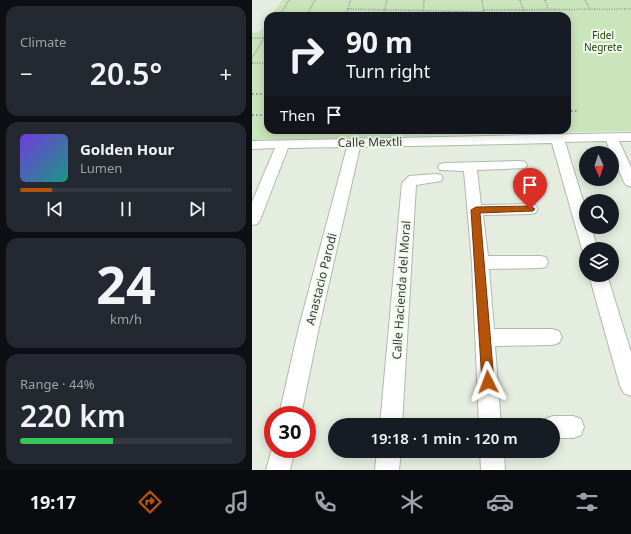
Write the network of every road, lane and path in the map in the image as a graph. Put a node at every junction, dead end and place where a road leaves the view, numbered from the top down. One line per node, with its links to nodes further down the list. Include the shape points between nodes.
1 (288, 0): 17 (path)
2 (315, 0): 18 (path)
3 (351, 0): 10 (path)
4 (387, 0): 15 (path)
5 (424, 0): 20 (path)
6 (482, 0): 16 (path)
7 (520, 0): 11 (path)
8 (545, 0): 12 (path)
9 (585, 0): 13 (path)
10 (348, 9): 15 (path); 19 (path)
11 (523, 9): 12 (path); 16 (path); 21 (path)
12 (548, 9): 13 (path)
13 (590, 9): 14 (path)
14 (631, 9)
15 (384, 10): 20 (path)
16 (484, 11): 20 (path)
17 (282, 12)
18 (308, 12)
19 (347, 12)
20 (424, 12)
21 (524, 12)
22 (252, 38): 23 (path)
23 (264, 38): 24 (path)
24 (252, 58)
25 (252, 63): 26 (path)
26 (264, 63)
27 (264, 93): 28 (path)
28 (252, 94)
29 (571, 111): 30 (path)
30 (578, 111)
31 (252, 115): 32 (path)
32 (264, 115)
33 (631, 137): 35 (street, Calle Mextli)
34 (557, 138): 35 (street, Calle Mextli); 36 (street, Calle Mextli); 45 (street)
35 (611, 138): 41 (street)
36 (354, 143): 37 (street, Calle Mextli); 52 (street, Anastacio Parodi)
37 (283, 144): 38 (street, Calle Mextli); 44 (street)
38 (252, 145)
39 (520, 165): 40 (street)
40 (470, 166): 43 (street); 53 (street, Calle Hacienda del Moral, via 409,183)
41 (631, 182)
42 (530, 209): 43 (street)
43 (476, 210): 47 (street)
44 (252, 220)
45 (588, 242)
46 (540, 262): 47 (street)
47 (480, 263): 50 (street)
48 (600, 282): 51 (street)
49 (552, 337): 50 (street)
50 (485, 338): 54 (street)
51 (631, 386)
52 (292, 406)
53 (392, 418)
54 (490, 418)
55 (281, 458): 58 (street)
56 (389, 458): 59 (street)
57 (492, 458): 60 (street)
58 (278, 470)
59 (388, 470)
60 (493, 470)

